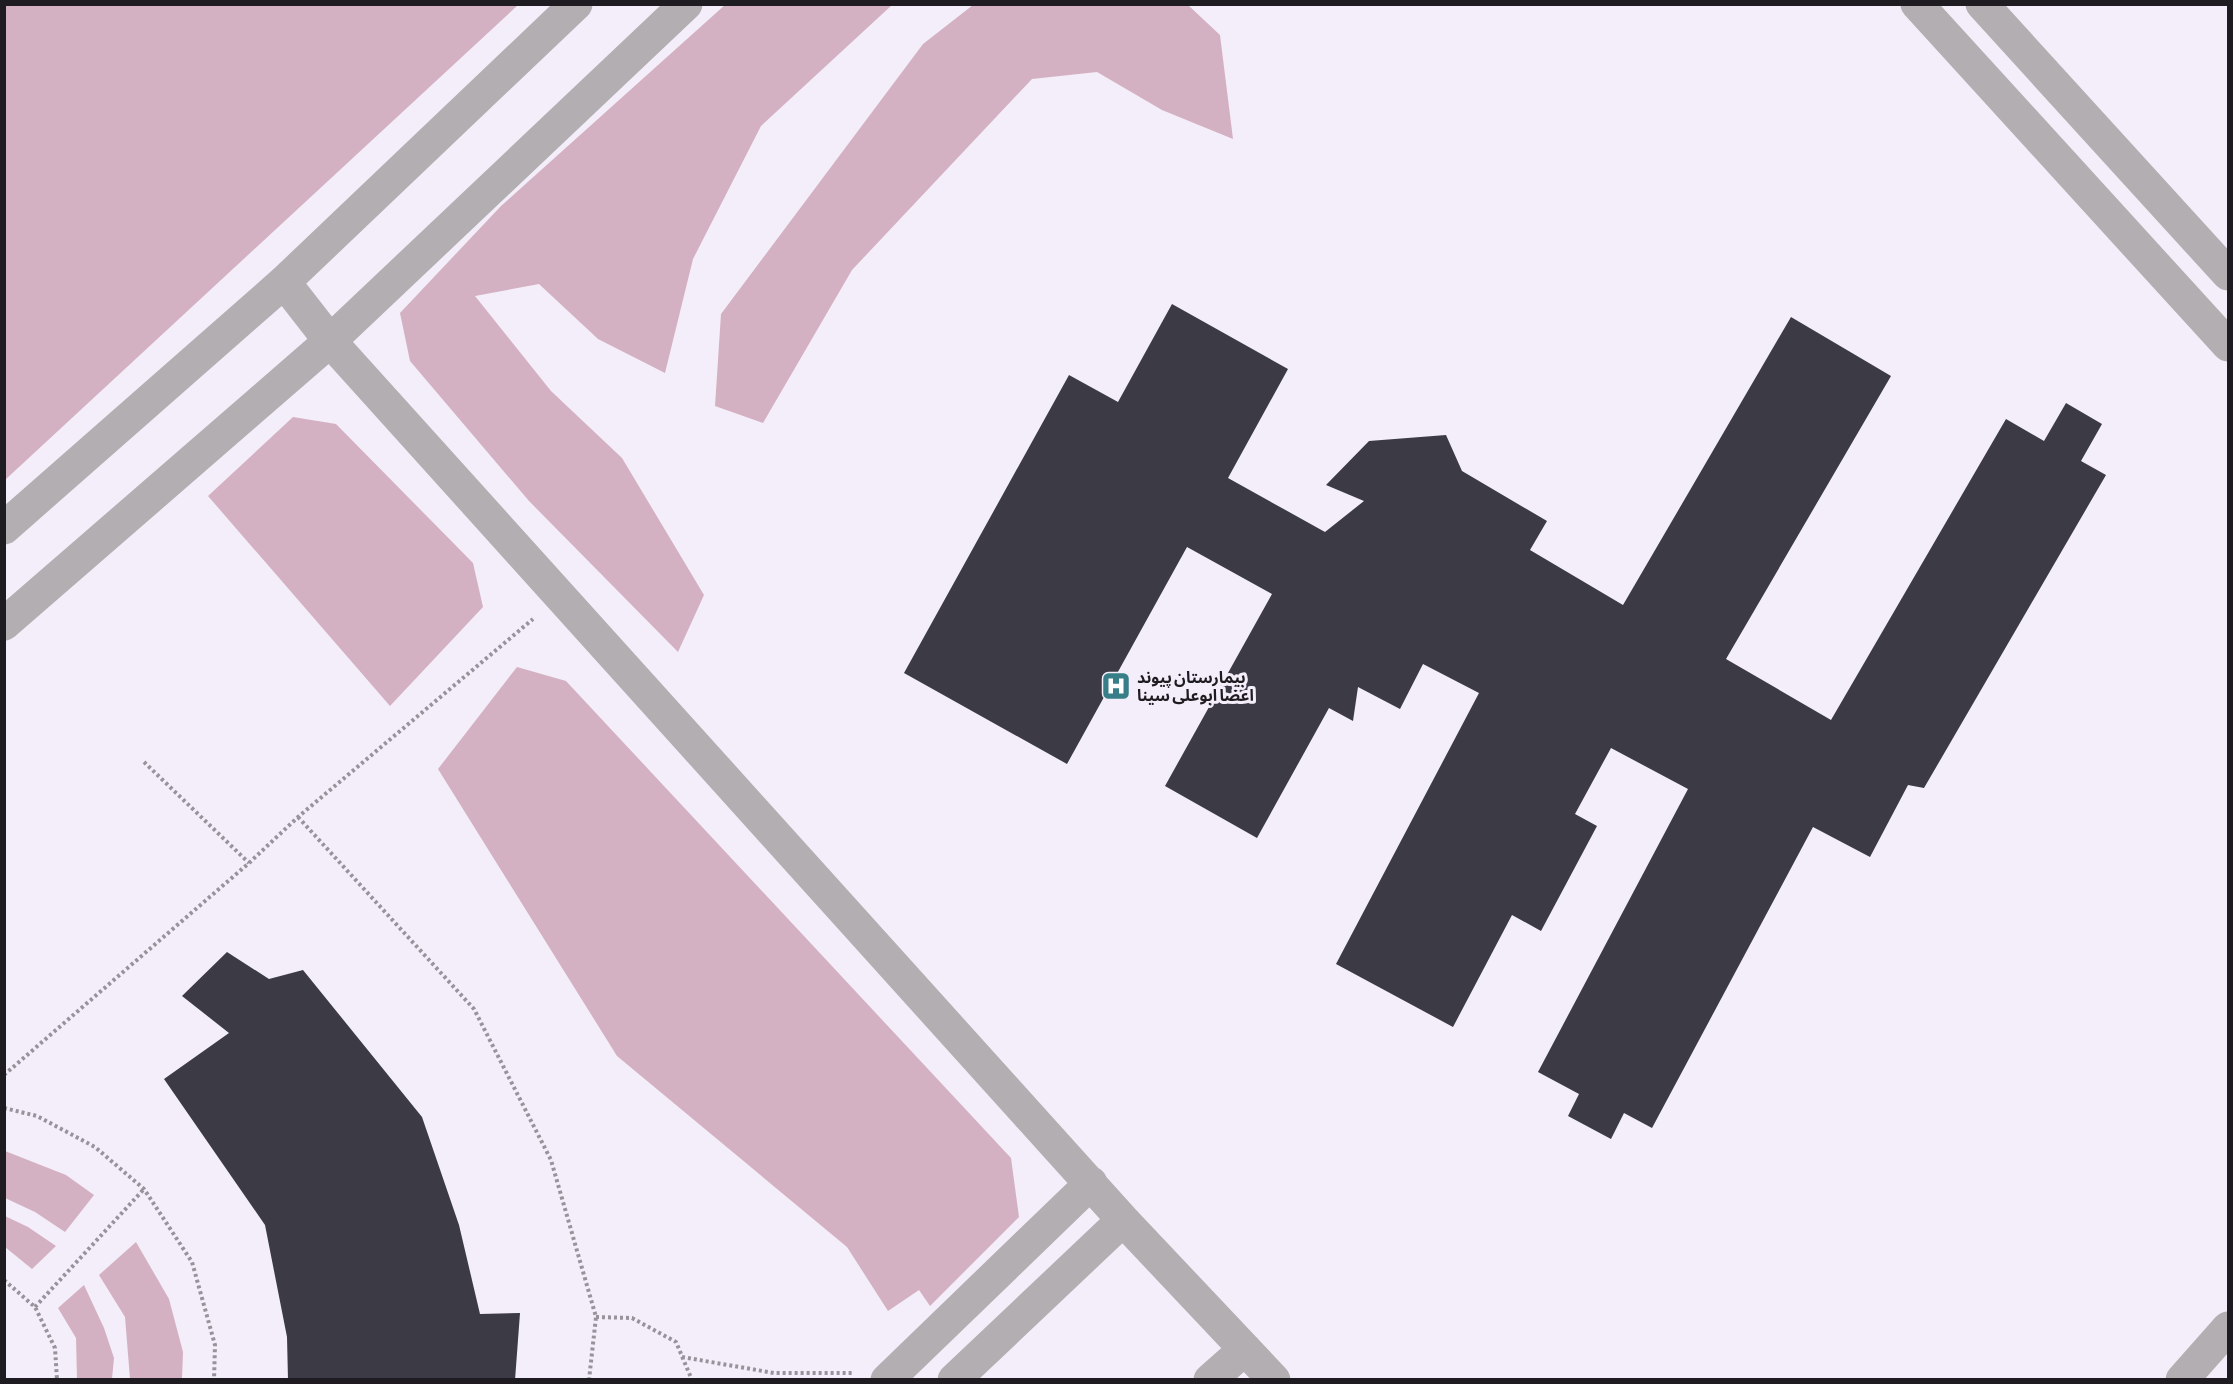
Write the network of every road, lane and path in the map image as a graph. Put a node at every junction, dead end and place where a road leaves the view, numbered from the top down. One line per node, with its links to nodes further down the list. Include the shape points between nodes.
1 (576, 4): 6 (lane)
2 (686, 4): 7 (lane)
3 (1917, 4): 8 (lane)
4 (1982, 4): 5 (lane)
5 (2229, 274)
6 (285, 282): 7 (lane); 9 (lane)
7 (330, 341): 10 (lane); 11 (lane)
8 (2229, 345)
9 (4, 528)
10 (561, 596): 13 (path); 17 (lane)
11 (4, 624)
12 (144, 762): 14 (path)
13 (298, 817): 14 (path); 22 (path, via 474,1009 550,1160)
14 (249, 863): 15 (path)
15 (4, 1075)
16 (4, 1108): 18 (path, via 38,1116 95,1147)
17 (1091, 1183): 19 (lane); 26 (lane)
18 (144, 1190): 21 (path); 28 (path, via 192,1262 215,1345)
19 (1123, 1220): 24 (lane); 31 (lane)
20 (4, 1280): 21 (path)
21 (35, 1307): 27 (path, via 55,1348)
22 (596, 1317): 25 (path, via 632,1318 676,1342); 29 (path)
23 (2229, 1328): 34 (lane)
24 (1245, 1349): 32 (lane); 33 (lane)
25 (682, 1357): 26 (path, via 774,1373); 30 (path)
26 (890, 1376)
27 (57, 1380)
28 (214, 1380)
29 (589, 1380)
30 (692, 1380)
31 (954, 1380)
32 (1210, 1380)
33 (1274, 1380)
34 (2182, 1380)

